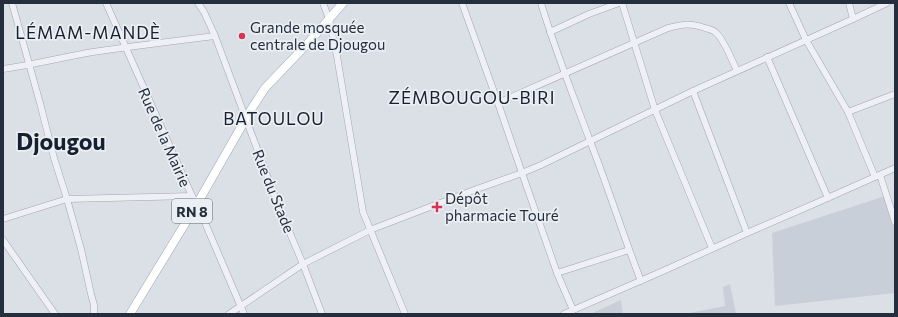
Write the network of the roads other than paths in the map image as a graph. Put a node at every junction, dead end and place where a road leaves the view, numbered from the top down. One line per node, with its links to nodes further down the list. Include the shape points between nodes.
1 (12, 3): 20 (street)
2 (106, 3): 18 (street, Rue de la Mairie)
3 (198, 3): 15 (street, Rue du Stade)
4 (323, 3): 12 (street)
5 (343, 3): 12 (main road, RN 8)
6 (462, 3): 26 (street)
7 (541, 3): 14 (street)
8 (621, 3): 14 (street); 17 (street)
9 (789, 3): 16 (street)
10 (849, 3): 13 (street)
11 (887, 3): 13 (street)
12 (329, 19): 29 (main road, RN 8, via 265,88); 40 (street, via 362,212)
13 (853, 19): 16 (street)
14 (550, 32): 23 (street)
15 (215, 36): 18 (street); 29 (street, Rue du Stade)
16 (806, 40): 19 (street); 28 (street)
17 (635, 42): 22 (street, via 668,28 689,24 699,26 716,32); 23 (street); 27 (street)
18 (126, 48): 20 (street); 34 (street, Rue de la Mairie)
19 (767, 57): 22 (street); 35 (street)
20 (29, 65): 21 (street); 36 (street)
21 (3, 69)
22 (737, 71): 24 (street)
23 (564, 73): 26 (street); 30 (street)
24 (693, 92): 27 (street); 41 (street)
25 (895, 94): 28 (street)
26 (498, 103): 32 (street)
27 (656, 110): 30 (street); 43 (street)
28 (848, 112): 33 (street)
29 (246, 119): 37 (main road, RN 8); 45 (street, Rue du Stade, via 278,205)
30 (590, 141): 32 (street); 44 (street)
31 (895, 168): 33 (street)
32 (522, 173): 40 (street); 46 (street)
33 (877, 176): 35 (street); 39 (street)
34 (192, 196): 36 (street); 37 (street, Rue de la Mairie)
35 (828, 198): 41 (street)
36 (67, 199): 38 (street); 51 (street, via 86,267)
37 (196, 204): 48 (street, Rue de la Mairie); 52 (main road, RN 8)
38 (3, 219)
39 (895, 222)
40 (370, 230): 45 (street); 56 (street)
41 (747, 233): 43 (street)
42 (3, 240): 50 (street)
43 (712, 248): 47 (street)
44 (628, 250): 46 (street); 47 (street)
45 (304, 264): 48 (street); 55 (street, Rue du Stade)
46 (557, 273): 49 (street)
47 (641, 281): 49 (street)
48 (241, 306): 53 (street); 54 (street, Rue de la Mairie)
49 (573, 310): 57 (street)
50 (54, 314)
51 (94, 314)
52 (130, 314)
53 (229, 314)
54 (244, 314)
55 (322, 314)
56 (405, 314)
57 (564, 314)

